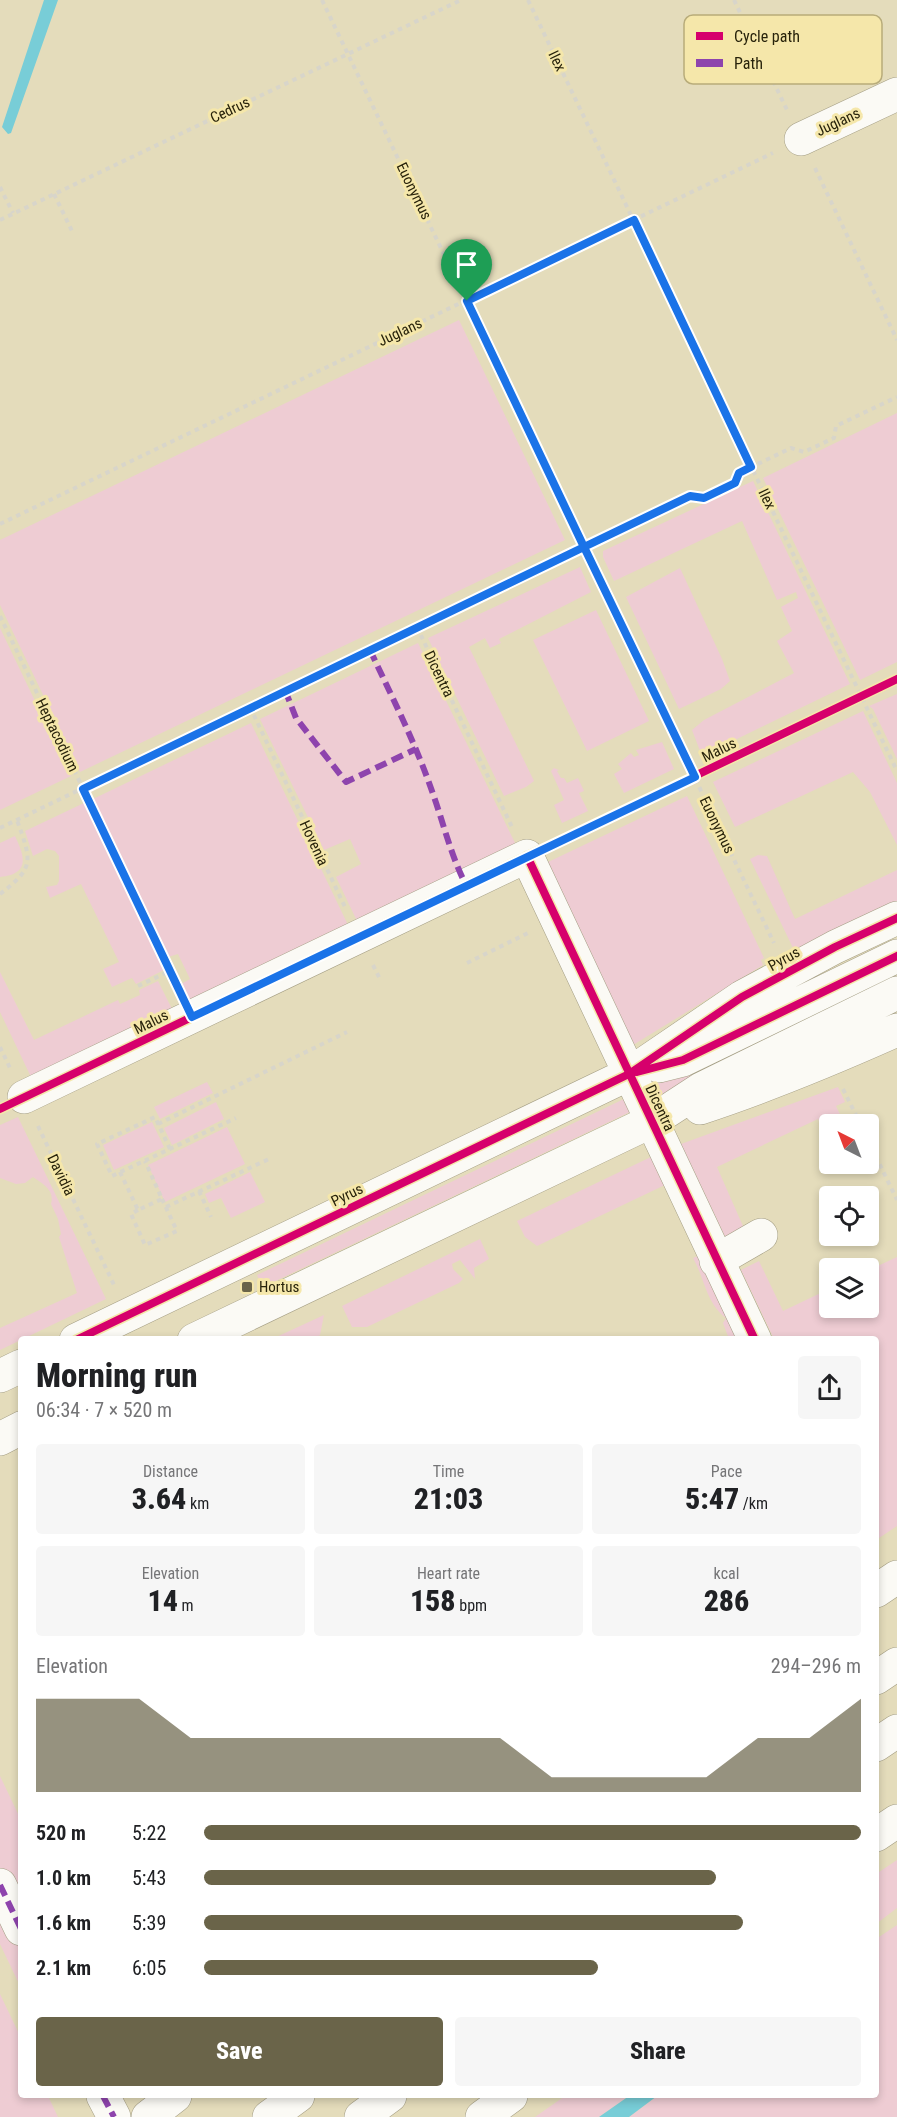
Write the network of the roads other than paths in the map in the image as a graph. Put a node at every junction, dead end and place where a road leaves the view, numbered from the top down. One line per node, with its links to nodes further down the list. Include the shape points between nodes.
1 (897, 94): 2 (main road, Juglans)
2 (801, 139)
3 (526, 856): 8 (main road, Dicentra); 9 (main road, Malus)
4 (897, 918): 8 (main road, Pyrus, via 742,997)
5 (897, 956): 8 (main road, Pyrus, via 683,1060)
6 (897, 993): 10 (main road, via 701,1089)
7 (897, 1030): 10 (main road, via 751,1092)
8 (629, 1074): 10 (main road, Dicentra); 13 (main road, Pyrus)
9 (24, 1097)
10 (652, 1121): 12 (main road, Dicentra); 14 (main road)
11 (761, 1235): 12 (main road)
12 (716, 1261): 15 (main road, Dicentra)
13 (84, 1336)
14 (202, 1336)
15 (753, 1336)
16 (18, 1367): 17 (main road)
17 (0, 1376)
18 (18, 1430): 19 (main road)
19 (0, 1439)
20 (897, 1578): 21 (main road)
21 (879, 1589)
22 (897, 1664): 23 (main road)
23 (879, 1676)
24 (897, 1731): 25 (main road)
25 (879, 1744)
26 (897, 1821): 27 (main road)
27 (879, 1833)
28 (0, 1885): 29 (main road)
29 (18, 1923)
30 (104, 2098): 35 (main road)
31 (172, 2098): 36 (main road)
32 (295, 2098): 37 (main road)
33 (387, 2098): 38 (main road)
34 (508, 2098): 39 (main road)
35 (114, 2117)
36 (148, 2117)
37 (269, 2117)
38 (361, 2117)
39 (482, 2117)

